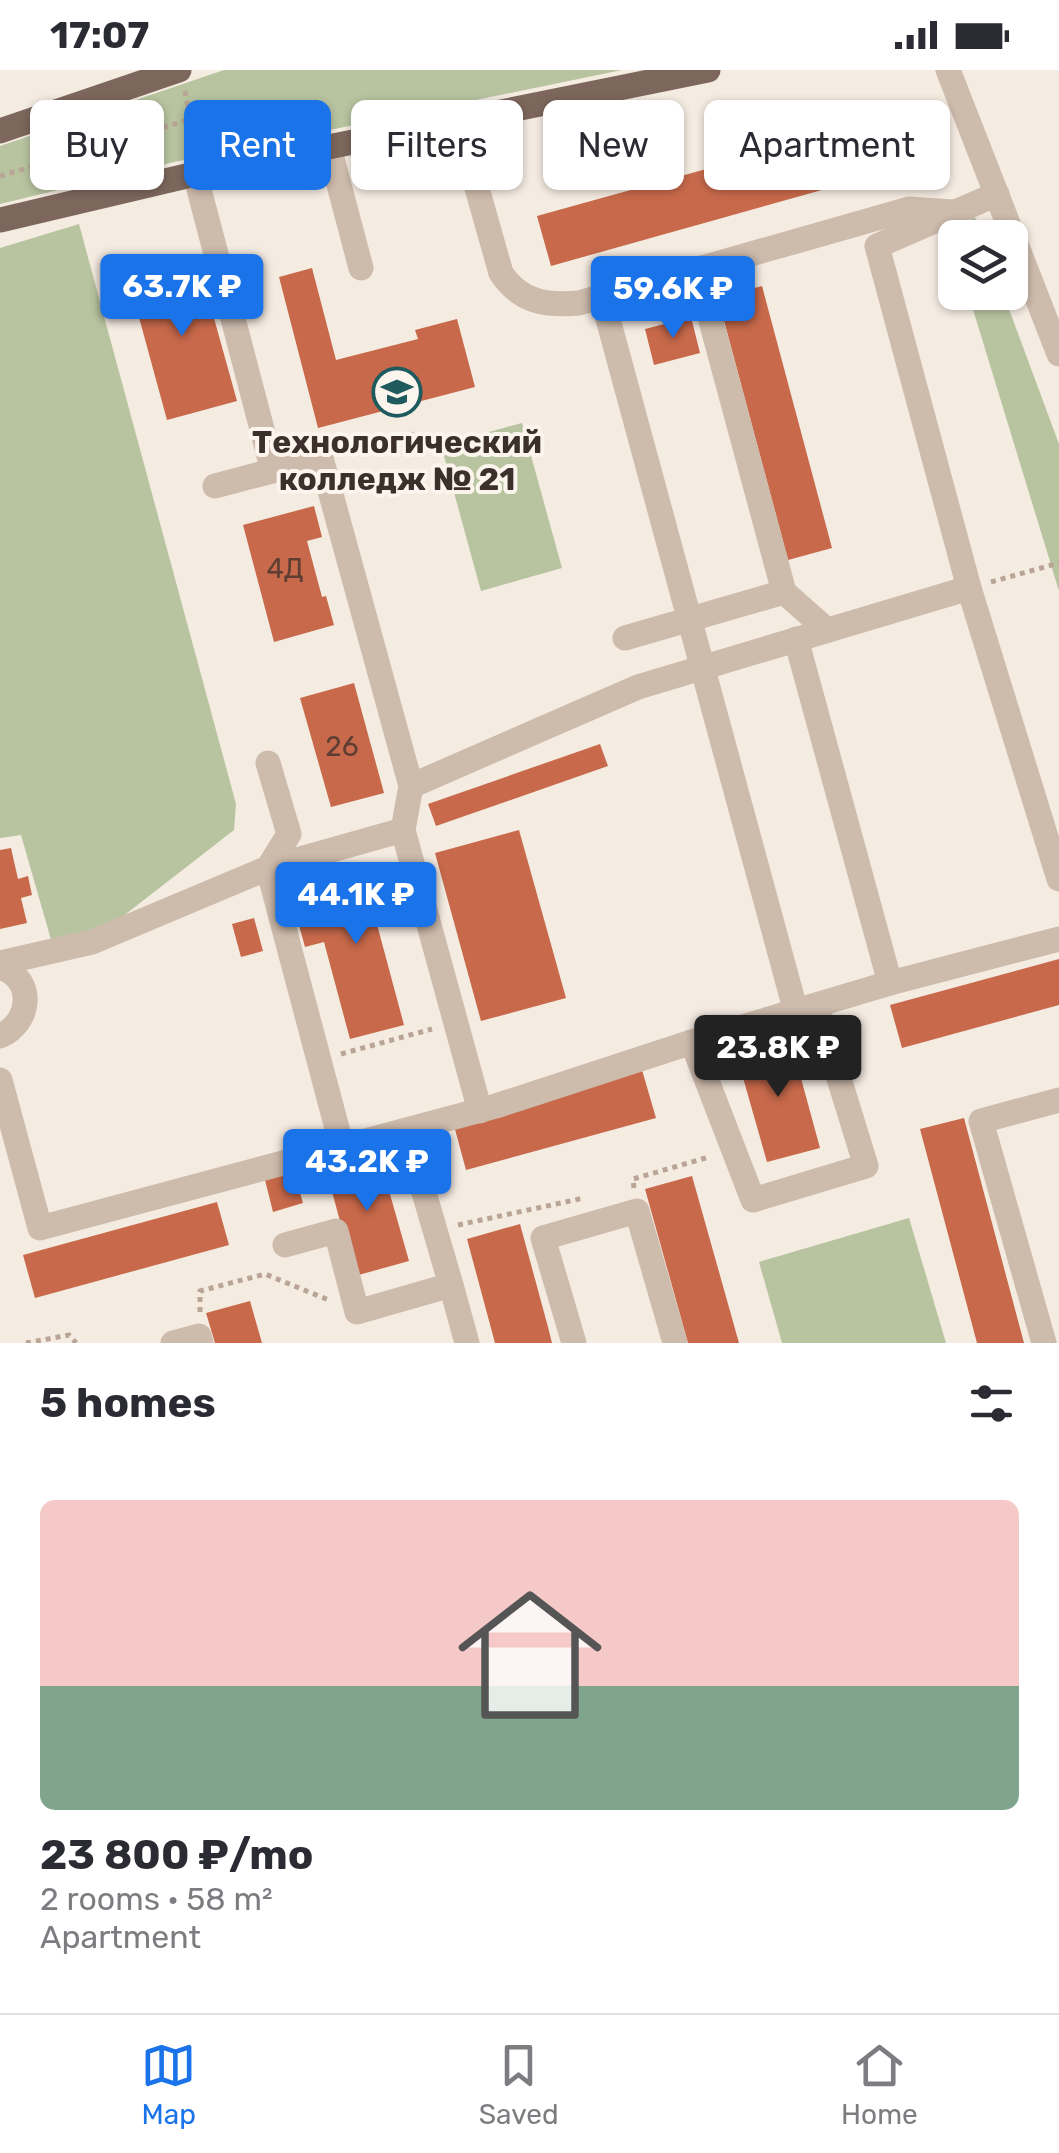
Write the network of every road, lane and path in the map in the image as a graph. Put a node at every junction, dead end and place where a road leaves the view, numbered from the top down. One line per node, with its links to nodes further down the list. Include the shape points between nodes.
1 (708, 70): 4 (main road)
2 (948, 70): 12 (street)
3 (182, 78): 6 (main road)
4 (523, 108)
5 (184, 121): 8 (path)
6 (0, 131)
7 (331, 158): 15 (street)
8 (0, 176)
9 (184, 176): 14 (main road)
10 (201, 190): 21 (street)
11 (478, 190): 17 (street, via 511,288 554,305)
12 (996, 194): 13 (street); 18 (street)
13 (954, 212): 16 (street, via 909,209); 24 (street, via 878,246)
14 (0, 220)
15 (361, 268)
16 (698, 269): 17 (street); 25 (street)
17 (602, 296): 26 (street)
18 (1059, 354)
19 (414, 434): 20 (path)
20 (321, 458): 21 (street); 32 (street)
21 (273, 471): 22 (street)
22 (214, 486)
23 (1059, 563): 24 (path)
24 (969, 588): 27 (street); 35 (street)
25 (784, 592): 26 (street); 27 (street)
26 (690, 621): 28 (street); 30 (street)
27 (827, 630): 29 (street)
28 (625, 638)
29 (796, 639): 30 (street); 39 (street)
30 (702, 668): 32 (street, via 638,687); 41 (street)
31 (268, 762): 34 (street, via 289,834)
32 (411, 786): 33 (street)
33 (403, 830): 34 (street); 42 (street)
34 (268, 868): 37 (street, via 92,942); 45 (street)
35 (1059, 880)
36 (1059, 939): 39 (street)
37 (30, 957): 38 (street); 40 (street)
38 (0, 965): 40 (street, via 20,980)
39 (890, 984): 41 (street)
40 (26, 996): 43 (street, via 25,1012)
41 (807, 1010): 44 (street); 52 (street, via 866,1166 753,1200)
42 (456, 1022): 45 (path); 49 (street)
43 (8, 1031): 46 (street)
44 (692, 1042): 49 (street); 52 (street)
45 (319, 1060): 51 (street)
46 (0, 1069)
47 (0, 1080): 51 (street, via 40,1228)
48 (1059, 1100): 67 (street, via 982,1121)
49 (480, 1111): 50 (street)
50 (406, 1130): 51 (street); 55 (street)
51 (342, 1147)
52 (734, 1150): 54 (path, via 633,1178)
53 (598, 1195): 55 (path)
54 (637, 1211): 65 (street, via 544,1238); 66 (street)
55 (435, 1230): 57 (street)
56 (285, 1245): 59 (street, via 336,1231)
57 (451, 1284): 59 (street); 64 (street)
58 (200, 1292): 59 (path, via 265,1274)
59 (357, 1312)
60 (26, 1343): 61 (path, via 69,1334)
61 (76, 1343)
62 (173, 1343): 63 (street, via 199,1336)
63 (201, 1343)
64 (467, 1343)
65 (574, 1343)
66 (675, 1343)
67 (1044, 1343)

